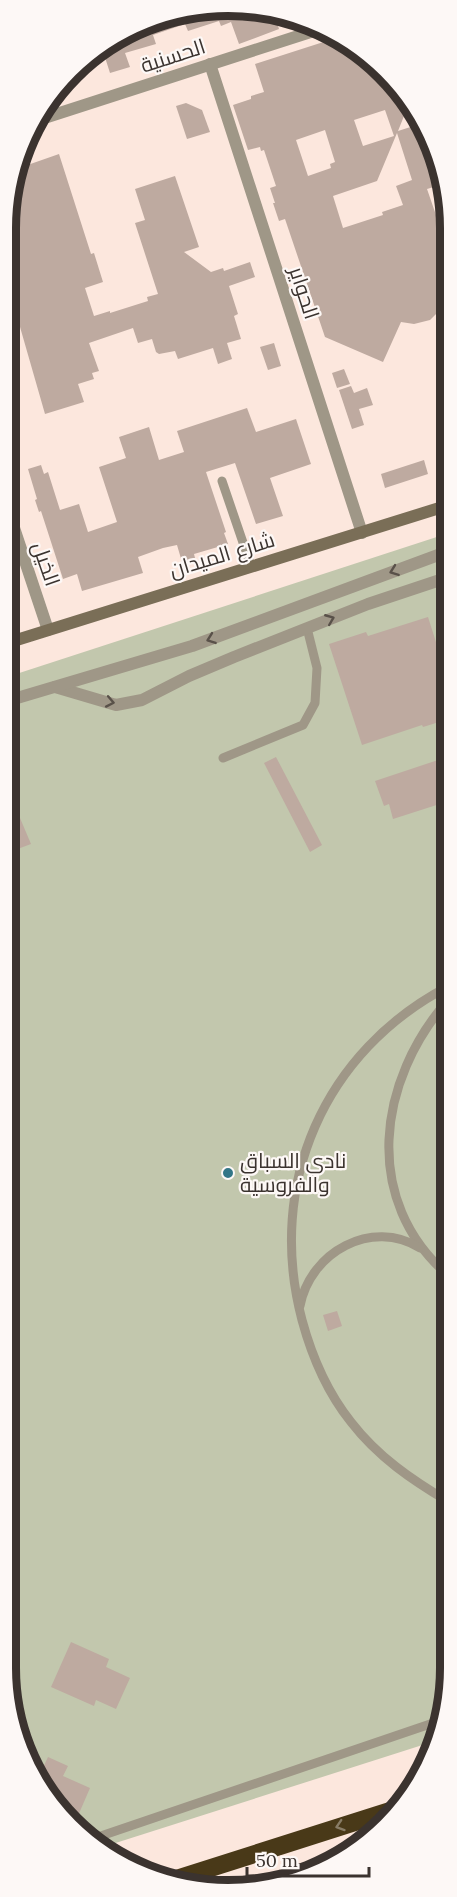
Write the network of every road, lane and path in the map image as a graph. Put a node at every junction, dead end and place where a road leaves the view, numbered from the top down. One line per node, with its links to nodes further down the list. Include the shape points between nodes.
1 (309, 33): 2 (street, الحسنية)
2 (210, 64): 3 (street, الحسنية); 6 (street, الحواير)
3 (49, 116)
4 (222, 481): 9 (lane)
5 (440, 508): 6 (street, شارع الميدان)
6 (362, 533): 9 (street, شارع الميدان)
7 (16, 535): 12 (street, الخيل)
8 (440, 554): 14 (street, one-way to 14, via 192,646)
9 (251, 566): 12 (street, شارع الميدان)
10 (440, 580): 11 (street, one-way to 10)
11 (307, 628): 14 (street, one-way to 11, via 116,705 142,700 189,676); 16 (lane, via 317,668 315,703 303,725)
12 (48, 630): 13 (street, شارع الميدان)
13 (16, 640)
14 (54, 686): 15 (street)
15 (16, 698)
16 (223, 758)
17 (440, 991): 21 (lane, via 380,1033 333,1092 311,1136 296,1185 291,1227 291,1261)
18 (440, 1011): 19 (lane, via 411,1057 396,1099 388,1142 394,1192 406,1223)
19 (425, 1251): 20 (lane); 21 (lane, via 390,1237 367,1237 346,1245 327,1258 311,1277)
20 (440, 1267)
21 (300, 1311): 22 (lane, via 314,1358 351,1422 399,1470)
22 (440, 1496)
23 (433, 1723): 25 (lane)
24 (383, 1813): 26 (highway, one-way to 26)
25 (99, 1837)
26 (186, 1876)

